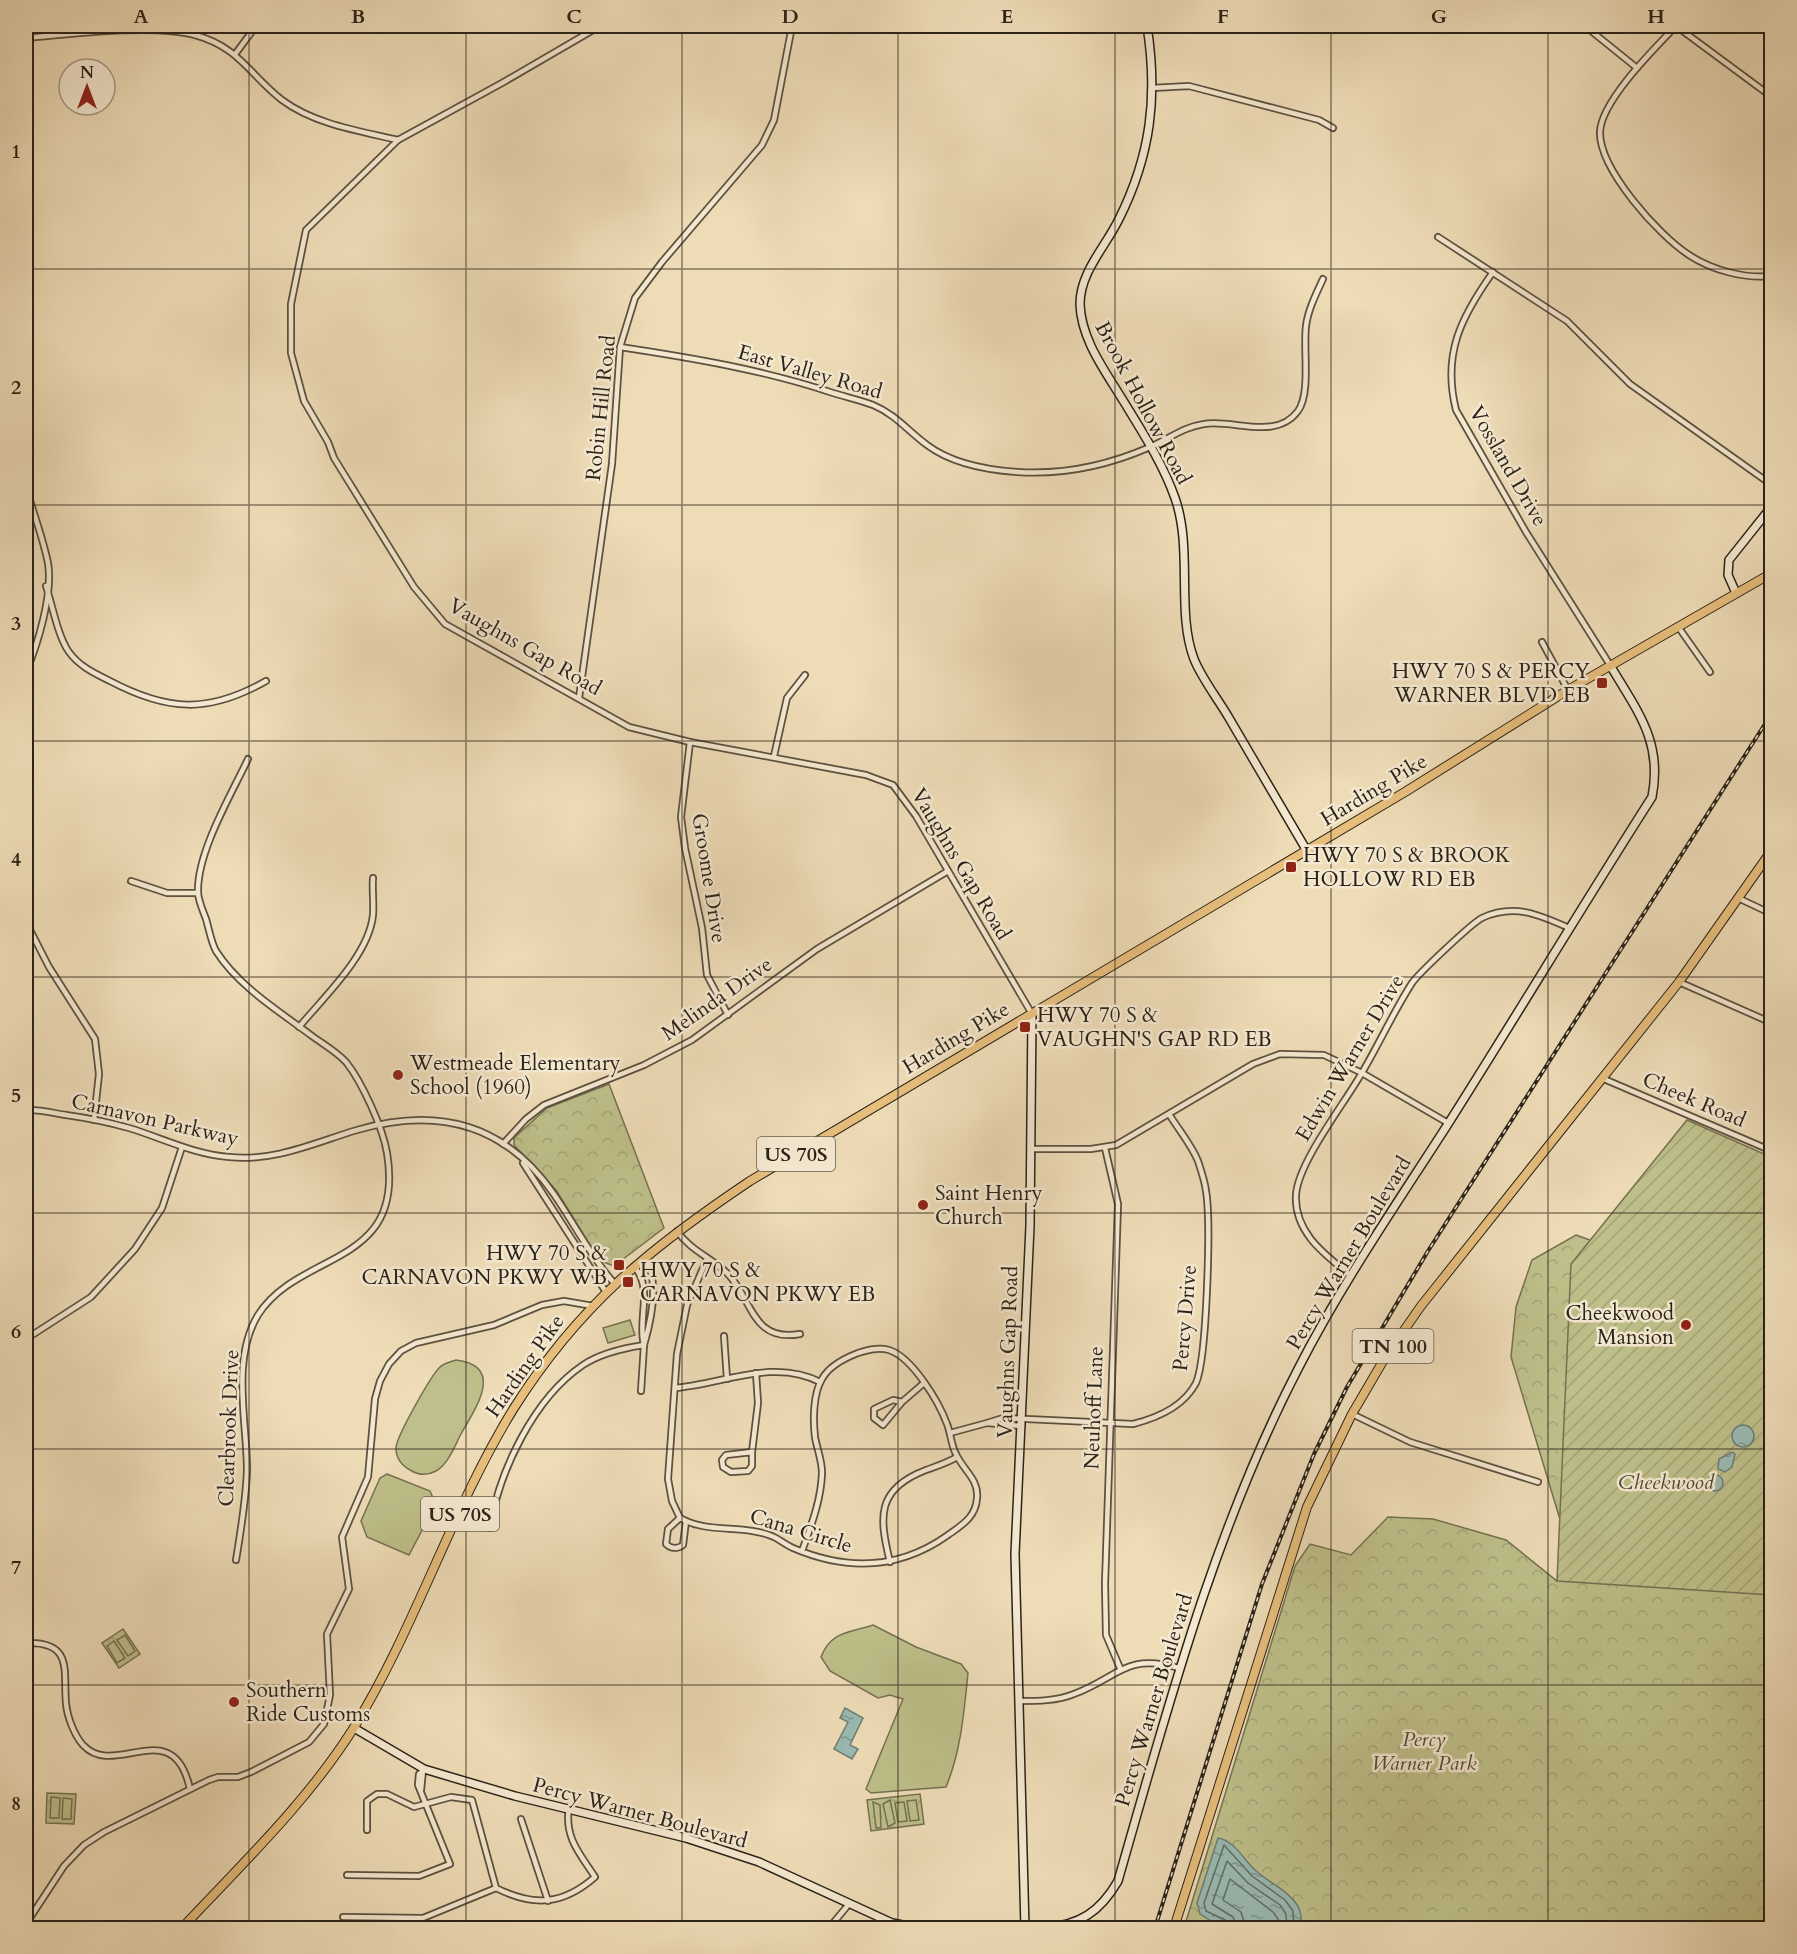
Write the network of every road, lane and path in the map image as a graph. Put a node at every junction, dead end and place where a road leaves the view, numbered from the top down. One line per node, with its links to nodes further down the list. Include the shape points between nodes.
1 (92, 26): 10 (street)
2 (256, 26): 12 (street)
3 (600, 26): 17 (street, Vaughns Gap Road)
4 (792, 26): 22 (street, Robin Hill Road, via 774,120 762,145 636,298)
5 (835, 26): 6 (street)
6 (872, 26)
7 (1147, 26): 14 (street, Brook Hollow Road)
8 (1585, 26): 13 (street)
9 (1676, 26): 13 (street); 15 (street)
10 (92, 33): 11 (street); 12 (street, via 151,31 195,35)
11 (26, 38)
12 (236, 53): 17 (street, via 283,100 326,122)
13 (1637, 68): 20 (street, via 1605,112 1600,131 1610,165 1641,209 1689,255 1735,274)
14 (1152, 88): 16 (street, via 1189,86 1319,120); 23 (street, Brook Hollow Road, via 1149,137 1136,182 1085,279 1080,303 1083,327 1092,346)
15 (1772, 97)
16 (1332, 128)
17 (398, 140): 38 (street, Vaughns Gap Road, via 306,230 291,304 291,353 304,401 334,458 427,606 445,624)
18 (1438, 237): 19 (street)
19 (1492, 272): 24 (street, via 1567,321 1630,384); 32 (street, Vossland Drive, via 1455,338 1450,370 1456,410 1526,532)
20 (1772, 276)
21 (1323, 279): 23 (street, East Valley Road, via 1306,326 1304,398 1298,411 1285,423 1269,428 1225,423 1187,427)
22 (621, 347): 23 (street, East Valley Road, via 789,378 871,404 888,412 940,453 992,468 1056,472 1113,461); 38 (street, Robin Hill Road, via 611,474)
23 (1151, 446): 42 (street, Brook Hollow Road, via 1175,498 1183,529 1186,610 1194,659)
24 (1772, 484)
25 (26, 488): 28 (street, via 48,565)
26 (1772, 506): 29 (street, via 1729,560 1728,575)
27 (1772, 573): 29 (main road, Harding Pike / US 70S)
28 (46, 586): 33 (street, via 35,650); 36 (street, via 67,649 76,661 141,696 167,705 191,707 241,694)
29 (1736, 593): 30 (main road, Harding Pike / US 70S)
30 (1679, 628): 32 (main road, Harding Pike / US 70S); 34 (street)
31 (1542, 642): 37 (street)
32 (1610, 665): 37 (main road, Harding Pike / US 70S); 51 (street, Percy Warner Boulevard, via 1648,734 1656,773 1652,797)
33 (26, 672)
34 (1710, 672)
35 (805, 675): 40 (street, via 787,698)
36 (266, 681)
37 (1568, 690): 42 (main road, Harding Pike / US 70S)
38 (579, 698): 39 (street, Vaughns Gap Road, via 629,727)
39 (690, 742): 40 (street, Vaughns Gap Road); 54 (street, Groome Drive, via 681,817 685,848 702,928 707,975)
40 (774, 756): 44 (street, Vaughns Gap Road, via 866,775 893,785)
41 (248, 759): 47 (street, Clearbrook Drive, via 207,846)
42 (1307, 850): 53 (main road, Harding Pike / US 70S)
43 (1772, 850): 48 (main road, TN 100)
44 (948, 871): 53 (street, Vaughns Gap Road); 54 (street, Melinda Drive, via 833,939)
45 (373, 878): 56 (street, via 373,916 368,932 349,967)
46 (131, 881): 47 (street, via 167,893)
47 (198, 892): 56 (street, Clearbrook Drive, via 216,950 250,989)
48 (1738, 898): 49 (street); 52 (main road, TN 100)
49 (1772, 914)
50 (26, 922): 61 (street, via 95,1039 99,1074)
51 (1569, 928): 57 (street, Edwin Warner Drive, via 1534,912 1515,911 1481,919 1413,981); 62 (street, Percy Warner Boulevard)
52 (1679, 982): 55 (street); 58 (main road, TN 100)
53 (1032, 1014): 67 (street, Vaughns Gap Road); 70 (main road, Harding Pike / US 70S, via 750,1181)
54 (728, 1015): 64 (street, Melinda Drive, via 659,1058 543,1105)
55 (1772, 1023)
56 (299, 1027): 63 (street, Clearbrook Drive, via 344,1060)
57 (1362, 1073): 60 (street, via 1324,1055 1280,1054 1253,1064); 62 (street); 74 (street, Edwin Warner Drive, via 1300,1176 1296,1196 1299,1219 1314,1245)
58 (1604, 1079): 68 (street, Cheek Road); 89 (main road, TN 100, via 1421,1306)
59 (26, 1110): 61 (street, Carnavon Parkway)
60 (1169, 1114): 66 (street); 91 (street, Percy Drive, via 1197,1159 1206,1192 1208,1241 1202,1359 1196,1383 1177,1405 1153,1419)
61 (94, 1120): 65 (street, Carnavon Parkway)
62 (1448, 1123): 74 (street, Percy Warner Boulevard)
63 (377, 1124): 64 (street, Carnavon Parkway, via 412,1119 448,1121 475,1128); 65 (street, Carnavon Parkway, via 272,1158 229,1157); 99 (street, Clearbrook Drive, via 387,1153 388,1180 387,1202 377,1221 345,1255 289,1285 275,1297 257,1317 246,1347 243,1389 247,1473)
64 (503, 1144): 69 (street, Carnavon Parkway)
65 (182, 1148): 80 (street, via 162,1208 135,1249 91,1297)
66 (1106, 1148): 67 (street); 91 (street, Neuhoff Lane, via 1118,1204)
67 (1032, 1149): 90 (street, Vaughns Gap Road)
68 (1772, 1151)
69 (516, 1154): 75 (street, Carnavon Parkway, via 553,1193); 76 (street, Carnavon Parkway, via 534,1176)
70 (677, 1230): 71 (main road, Harding Pike / US 70S); 72 (street, via 689,1246)
71 (644, 1257): 73 (main road, Harding Pike / US 70S); 81 (street, via 652,1286)
72 (707, 1259): 78 (street, via 734,1281 758,1323 775,1332); 86 (street, via 681,1326)
73 (634, 1266): 75 (main road, Harding Pike / US 70S); 81 (street, via 644,1286)
74 (1350, 1275): 103 (street, Percy Warner Boulevard, via 1297,1369 1252,1467 1212,1566)
75 (615, 1283): 76 (main road, Harding Pike / US 70S)
76 (606, 1292): 77 (main road, Harding Pike / US 70S)
77 (593, 1306): 105 (main road, Harding Pike / US 70S, via 543,1366 504,1426); 107 (street, via 564,1301 547,1303 494,1325 416,1343 393,1359 376,1394 368,1477 342,1537 349,1589 327,1634 330,1695 324,1724 306,1743 251,1772 216,1777)
78 (800, 1334)
79 (724, 1336): 83 (street)
80 (26, 1339)
81 (644, 1345): 87 (street); 97 (street, via 587,1362 556,1391 528,1428 506,1470)
82 (756, 1373): 83 (street); 84 (street, via 788,1372); 93 (street, via 758,1403)
83 (727, 1379): 86 (street)
84 (820, 1382): 85 (street, Cana Circle, via 844,1360 879,1348 899,1355); 98 (street, via 814,1428 822,1464 821,1487)
85 (924, 1383): 88 (street); 92 (street, Cana Circle)
86 (675, 1388): 96 (street, via 668,1479 672,1501)
87 (641, 1391)
88 (902, 1402): 88 (street, via 883,1425 874,1419 872,1412 876,1407 895,1399)
89 (1352, 1414): 95 (street, via 1410,1442); 123 (main road, TN 100, via 1298,1532)
90 (1022, 1423): 91 (street, Percy Drive); 92 (street, Percy Drive, via 987,1423); 104 (street, Vaughns Gap Road, via 1015,1554)
91 (1111, 1424): 102 (street, Neuhoff Lane, via 1105,1534 1106,1635)
92 (950, 1433): 94 (street, Cana Circle)
93 (752, 1452): 93 (street, via 748,1471 729,1472 723,1467 726,1455)
94 (957, 1457): 100 (street, via 913,1477 886,1501 882,1526); 100 (street, Cana Circle, via 977,1489 973,1514 932,1546)
95 (1538, 1482)
96 (683, 1520): 96 (street, via 667,1532 670,1547 683,1545); 98 (street, Cana Circle, via 759,1532)
97 (490, 1528)
98 (802, 1551): 100 (street, Cana Circle, via 846,1564)
99 (236, 1560)
100 (890, 1562)
101 (26, 1643): 107 (street, via 50,1647 62,1659 67,1710 85,1747 106,1755 139,1750 173,1755 183,1764)
102 (1120, 1668): 103 (street, via 1158,1663); 104 (street, via 1073,1695 1047,1701)
103 (1179, 1668): 122 (street, Percy Warner Boulevard, via 1118,1881 1104,1904 1084,1917)
104 (1019, 1701): 121 (street, Vaughns Gap Road)
105 (354, 1728): 106 (street, Percy Warner Boulevard); 118 (main road, US 70S, via 305,1793)
106 (424, 1770): 108 (street, via 419,1774 418,1785); 109 (street, Percy Warner Boulevard)
107 (190, 1789): 117 (street, via 84,1845 64,1866)
108 (425, 1805): 111 (street, via 414,1807 387,1794 372,1796 367,1801); 112 (street, via 450,1864 419,1876); 113 (street, via 451,1797 472,1800)
109 (569, 1808): 114 (street, via 570,1840 596,1877 570,1896); 115 (street, Percy Warner Boulevard, via 686,1838 759,1863)
110 (521, 1819): 114 (street)
111 (367, 1830)
112 (347, 1875)
113 (496, 1888): 114 (street, via 519,1898); 116 (street, via 423,1918)
114 (548, 1900)
115 (849, 1904): 119 (street); 120 (street, Percy Warner Boulevard, via 892,1923)
116 (343, 1917)
117 (26, 1924)
118 (182, 1929)
119 (829, 1929)
120 (919, 1929)
121 (1025, 1929)
122 (1044, 1929)
123 (1174, 1929)

